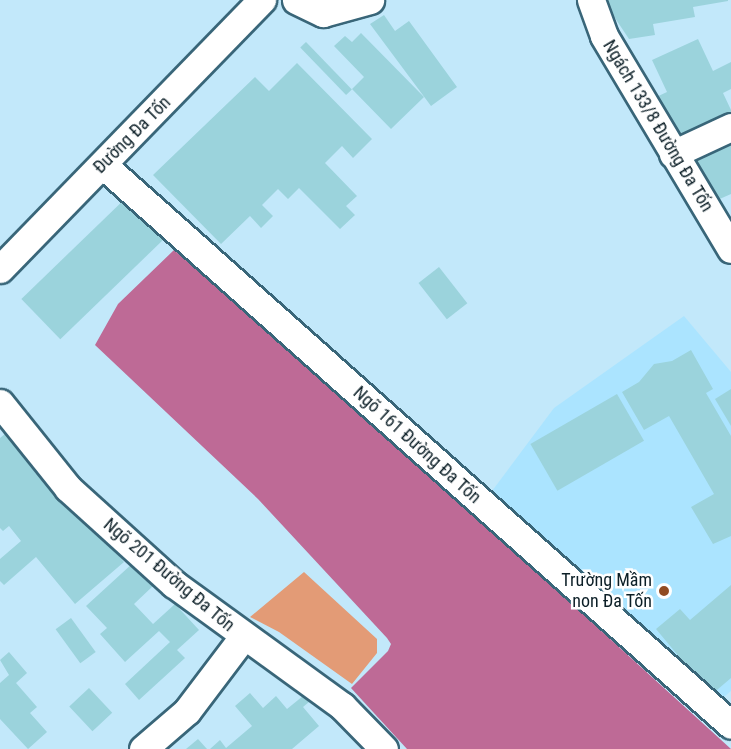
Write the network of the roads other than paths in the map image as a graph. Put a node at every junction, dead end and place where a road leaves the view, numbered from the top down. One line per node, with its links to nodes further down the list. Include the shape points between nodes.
1 (262, 0): 7 (street, Đường Đa Tốn)
2 (297, 0): 3 (street, via 322,13)
3 (370, 0)
4 (591, 0): 6 (street, Ngách 133/8 Đường Đa Tốn, via 604,36)
5 (731, 127): 6 (street)
6 (673, 154): 8 (street, Ngách 133/8 Đường Đa Tốn)
7 (103, 165): 9 (street, Đường Đa Tốn); 12 (street, Ngõ 161 Đường Đa Tốn)
8 (731, 249)
9 (0, 269)
10 (4, 415): 11 (street, Ngõ 201 Đường Đa Tốn, via 68,488 174,584)
11 (243, 637): 13 (street, Ngõ 201 Đường Đa Tốn, via 342,706); 14 (street, via 187,711)
12 (731, 725)
13 (376, 745)
14 (143, 749)

